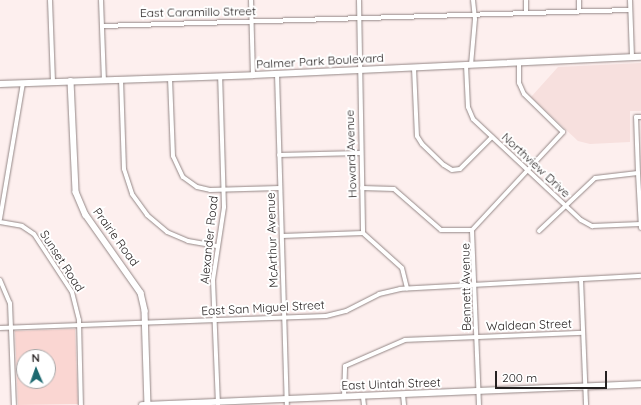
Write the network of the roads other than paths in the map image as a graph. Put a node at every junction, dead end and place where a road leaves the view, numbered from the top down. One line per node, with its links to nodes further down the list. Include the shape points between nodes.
1 (50, 0): 29 (street)
2 (101, 0): 15 (street)
3 (251, 0): 14 (street)
4 (359, 0): 13 (street, Howard Avenue)
5 (473, 0): 12 (street, Northview Drive)
6 (526, 0): 11 (street)
7 (579, 0): 10 (street)
8 (630, 0): 9 (street)
9 (630, 10): 10 (street, East Caramillo Street); 17 (street)
10 (579, 11): 11 (street, East Caramillo Street)
11 (526, 12): 12 (street, East Caramillo Street)
12 (474, 14): 13 (street, East Caramillo Street); 19 (street, Northview Drive)
13 (359, 18): 14 (street, East Caramillo Street); 21 (street, Howard Avenue)
14 (252, 21): 15 (street, East Caramillo Street); 23 (street)
15 (102, 26): 26 (street)
16 (641, 57): 17 (main road, Palmer Park Boulevard)
17 (632, 58): 18 (main road, Palmer Park Boulevard)
18 (519, 63): 19 (main road, Palmer Park Boulevard); 36 (street, Bennett Avenue, via 519,82 524,94 563,132)
19 (468, 65): 20 (main road, Palmer Park Boulevard); 33 (street, Northview Drive, via 469,112)
20 (414, 68): 21 (main road, Palmer Park Boulevard); 33 (street, via 417,136 444,165 452,170 460,169)
21 (360, 70): 22 (main road, Palmer Park Boulevard); 34 (street, Howard Avenue)
22 (277, 74): 23 (main road, Palmer Park Boulevard); 35 (street, McArthur Avenue)
23 (253, 75): 24 (main road, Palmer Park Boulevard)
24 (220, 76): 25 (main road, Palmer Park Boulevard); 40 (street, Alexander Road)
25 (170, 78): 27 (main road, Palmer Park Boulevard); 40 (street, via 172,151 177,168 197,187)
26 (104, 80): 27 (main road, Palmer Park Boulevard); 28 (main road, Palmer Park Boulevard)
27 (121, 80): 49 (street, via 124,169 132,194 147,215 167,232 188,241)
28 (71, 81): 29 (main road, Palmer Park Boulevard); 57 (street, Prairie Road, via 74,180 78,199 86,215 135,282 144,304)
29 (53, 82): 30 (main road, Palmer Park Boulevard)
30 (23, 83): 31 (main road, Palmer Park Boulevard); 42 (street)
31 (0, 84)
32 (641, 117): 37 (street, via 636,117)
33 (492, 137): 36 (street, Northview Drive)
34 (360, 153): 35 (street); 39 (street, Howard Avenue)
35 (279, 155): 38 (street, McArthur Avenue)
36 (528, 170): 41 (street, Northview Drive); 45 (street, Bennett Avenue)
37 (638, 173): 41 (street, via 601,175 589,182); 43 (street)
38 (280, 188): 40 (street); 48 (street, McArthur Avenue)
39 (362, 188): 45 (street, via 394,189 441,230); 47 (street, Howard Avenue)
40 (224, 190): 49 (street, Alexander Road)
41 (566, 207): 43 (street, Northview Drive, via 592,226); 46 (street)
42 (0, 220): 58 (street, Sunset Road, via 22,226 37,238 72,292)
43 (641, 224): 44 (street)
44 (641, 228)
45 (472, 230): 53 (street, Bennett Avenue)
46 (540, 231)
47 (363, 233): 48 (street); 54 (street, via 402,268)
48 (282, 236): 55 (street, McArthur Avenue)
49 (217, 246): 56 (street, Alexander Road, via 213,280)
50 (641, 276): 52 (street, East San Miguel Street)
51 (0, 280): 59 (street, via 9,298)
52 (580, 280): 53 (street, East San Miguel Street); 61 (street)
53 (476, 285): 54 (street, East San Miguel Street); 62 (street, Bennett Avenue)
54 (406, 288): 55 (street, East San Miguel Street, via 384,292 335,314)
55 (284, 318): 56 (street, East San Miguel Street); 69 (street, McArthur Avenue)
56 (214, 321): 57 (street, East San Miguel Street); 70 (street, Alexander Road)
57 (146, 324): 58 (street, East San Miguel Street); 74 (street, Prairie Road)
58 (78, 325): 59 (street, East San Miguel Street); 72 (street, Sunset Road)
59 (11, 327): 60 (street, East San Miguel Street); 71 (street)
60 (0, 328)
61 (582, 333): 62 (street, Waldean Street); 64 (street)
62 (477, 337): 65 (street, Bennett Avenue); 68 (street, Waldean Street, via 405,340 347,365 343,370)
63 (641, 384): 64 (main road, East Uintah Street)
64 (585, 387): 65 (main road, East Uintah Street); 78 (street)
65 (479, 392): 66 (main road, East Uintah Street); 77 (street, Bennett Avenue)
66 (403, 395): 67 (main road, East Uintah Street); 76 (street)
67 (363, 397): 68 (main road, East Uintah Street); 75 (street)
68 (344, 398): 69 (main road, East Uintah Street)
69 (287, 402): 70 (main road, East Uintah Street)
70 (218, 404): 74 (main road, East Uintah Street)
71 (14, 405)
72 (81, 405)
73 (142, 405): 74 (main road, East Uintah Street)
74 (148, 405)
75 (364, 405)
76 (404, 405)
77 (480, 405)
78 (586, 405)

